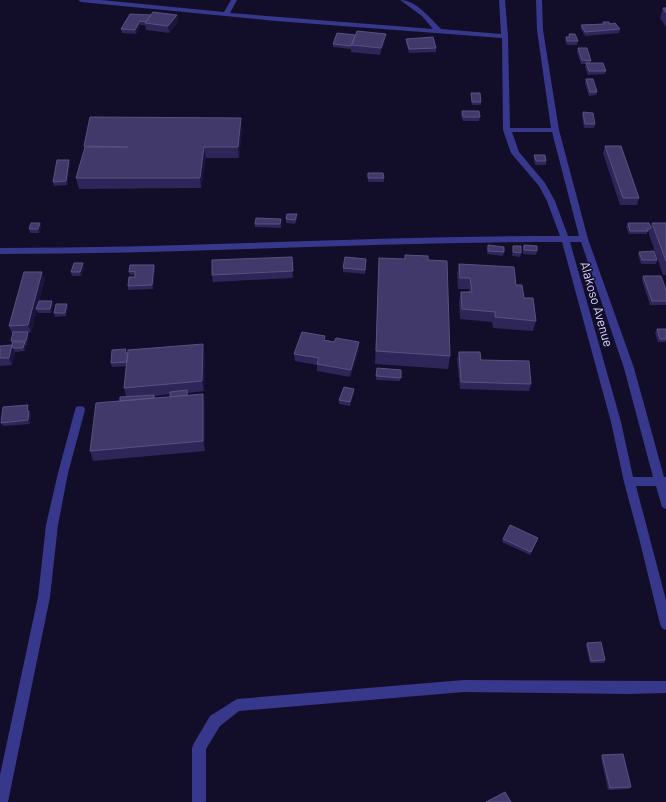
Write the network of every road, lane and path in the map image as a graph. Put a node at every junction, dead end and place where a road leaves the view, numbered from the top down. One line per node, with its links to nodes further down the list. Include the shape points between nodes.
1 (81, 0): 6 (street)
2 (234, 0): 6 (street)
3 (403, 0): 7 (street, via 424,15)
4 (502, 0): 8 (street, Alakoso Avenue)
5 (539, 0): 10 (street, Alakoso Avenue, via 540,30)
6 (227, 13): 7 (street)
7 (439, 32): 8 (street)
8 (506, 36): 9 (street, Alakoso Avenue)
9 (508, 130): 10 (street); 11 (street, Alakoso Avenue, via 515,153 542,185 551,202)
10 (555, 130): 12 (street, Alakoso Avenue)
11 (565, 239): 12 (street); 13 (street, via 362,242 103,252); 16 (street, Alakoso Avenue, via 616,422)
12 (584, 239): 15 (street, Alakoso Avenue, via 629,368)
13 (0, 251)
14 (80, 410): 20 (street, via 52,525 44,597)
15 (663, 481): 16 (street); 17 (street, Alakoso Avenue)
16 (629, 482): 18 (street, Alakoso Avenue)
17 (666, 504)
18 (666, 624)
19 (666, 687): 21 (street, via 464,686 237,705 215,721 199,748)
20 (1, 802)
21 (199, 802)

